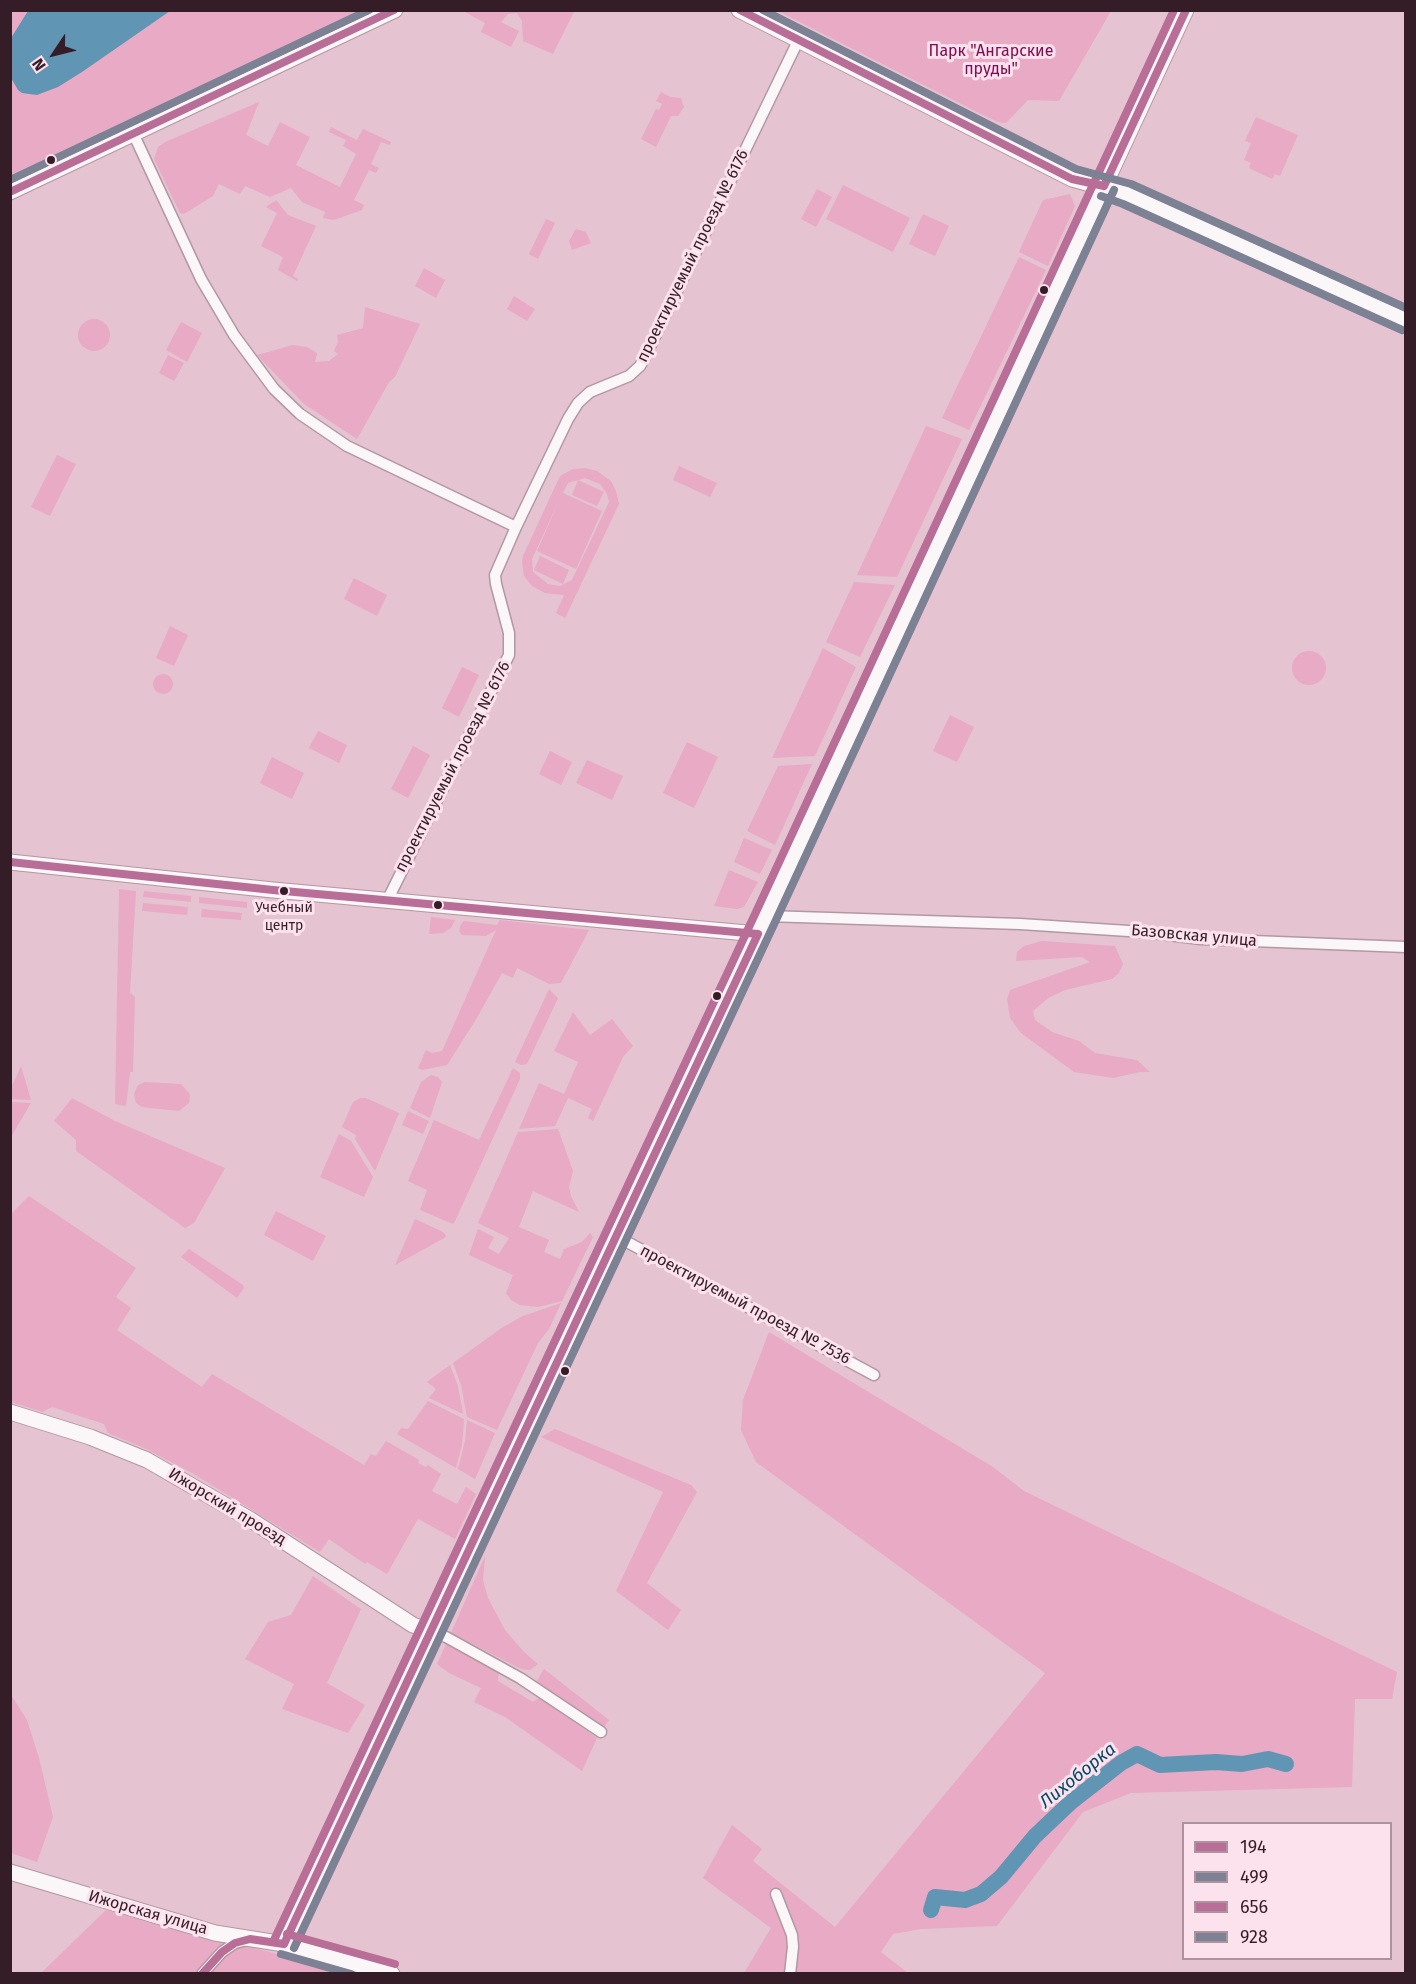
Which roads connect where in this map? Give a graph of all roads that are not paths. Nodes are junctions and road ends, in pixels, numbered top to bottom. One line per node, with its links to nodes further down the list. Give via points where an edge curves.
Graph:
1 (395, 10): 5 (street)
2 (739, 10): 4 (street)
3 (1186, 10): 6 (street)
4 (798, 41): 6 (street, via 1072,179); 9 (street, проектируемый проезд № 6176, via 640,366 629,376 584,396 568,419)
5 (133, 134): 7 (street); 9 (street, via 201,279 234,335 274,389 300,414 347,446)
6 (1104, 186): 8 (street); 12 (street)
7 (10, 192)
8 (1406, 320)
9 (516, 527): 11 (street, проектируемый проезд № 6176, via 495,575 509,633 509,656)
10 (10, 862): 11 (street)
11 (387, 901): 13 (street)
12 (766, 916): 13 (street); 14 (street, Базовская улица, via 1020,924 1201,939)
13 (758, 934): 15 (street)
14 (1406, 947)
15 (616, 1236): 16 (street, проектируемый проезд № 7536); 18 (street)
16 (874, 1375)
17 (10, 1412): 18 (street, Ижорский проезд, via 147,1460 251,1520 413,1625)
18 (430, 1631): 19 (street, via 520,1677); 23 (street)
19 (601, 1732)
20 (10, 1872): 22 (street, Ижорская улица)
21 (776, 1894): 26 (street, via 792,1935)
22 (250, 1940): 23 (street, Ижорская улица); 24 (street, via 235,1943 222,1952)
23 (284, 1944): 25 (street, Ижорская улица)
24 (202, 1974)
25 (392, 1974)
26 (789, 1974)

